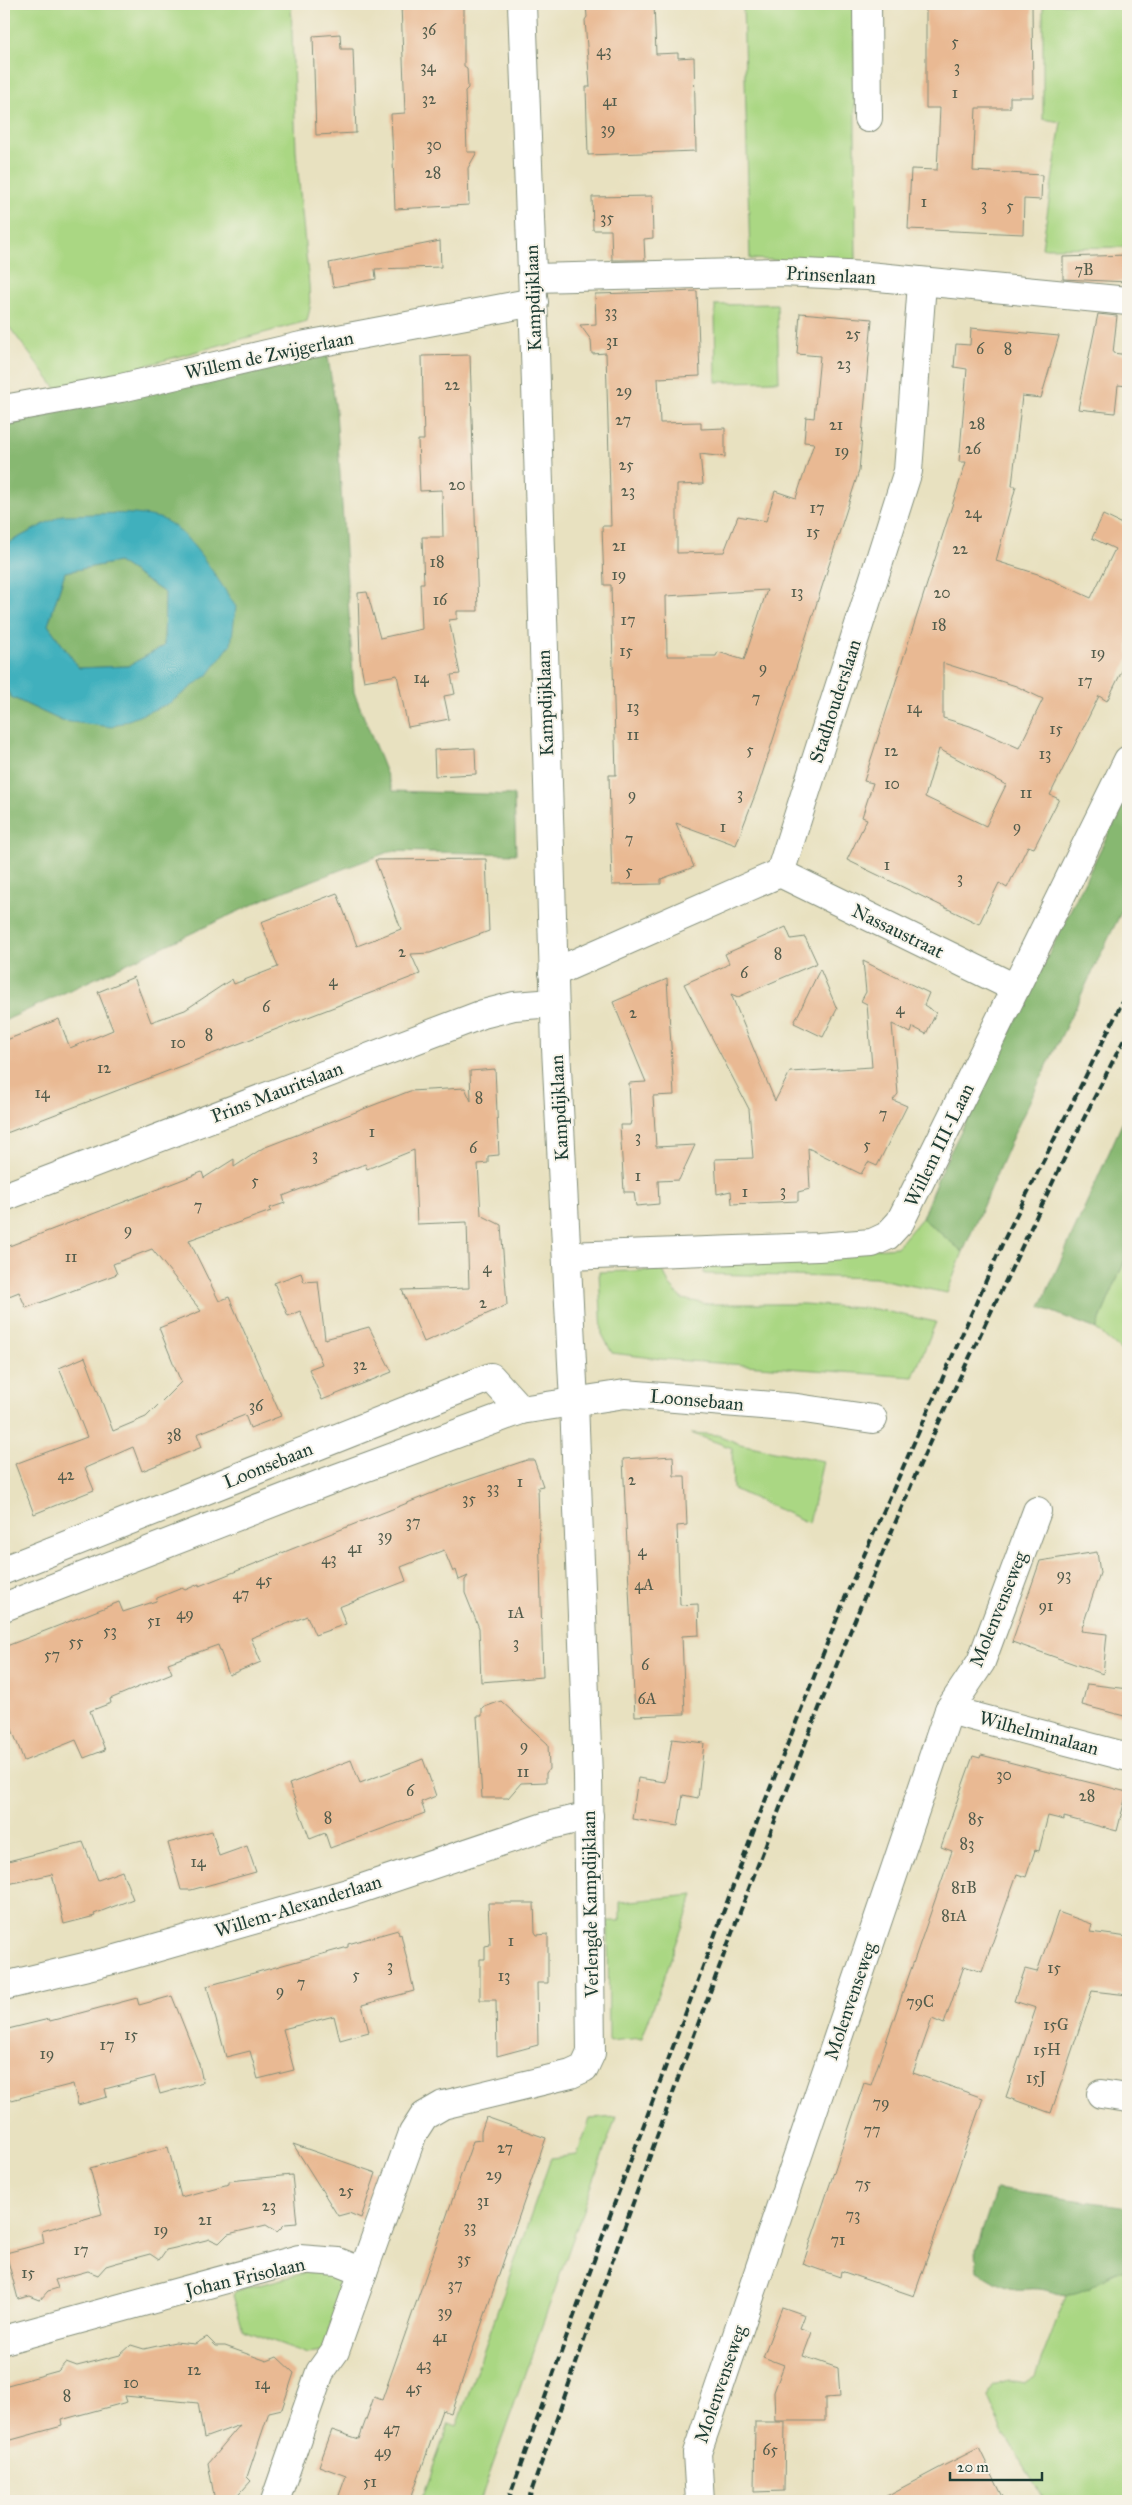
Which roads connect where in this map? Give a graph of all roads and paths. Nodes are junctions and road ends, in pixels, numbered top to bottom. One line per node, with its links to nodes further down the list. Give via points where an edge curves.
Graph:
1 (522, 4): 5 (street, Kampdijklaan)
2 (867, 4): 3 (street)
3 (868, 118)
4 (922, 283): 5 (street, Prinsenlaan, via 868,276 782,272); 6 (street, Prinsenlaan); 9 (street, Stadhouderslaan, via 908,471)
5 (533, 290): 7 (street, Willem de Zwijgerlaan, via 121,388); 10 (street, Kampdijklaan)
6 (1128, 301)
7 (4, 409)
8 (1128, 760): 11 (street, Willem III-Laan)
9 (780, 873): 10 (street); 11 (street, Nassaustraat)
10 (553, 973): 12 (street, Kampdijklaan)
11 (1016, 988): 14 (street, Willem III-Laan, via 900,1222 887,1236 872,1243 818,1247)
12 (554, 1003): 13 (street, Prins Mauritslaan, via 514,1006 483,1014); 14 (street, Kampdijklaan)
13 (4, 1197)
14 (566, 1256): 15 (street, Kampdijklaan)
15 (574, 1402): 16 (street, Loonsebaan); 17 (street, Loonsebaan, via 625,1394 797,1408); 23 (street, Verlengde Kampdijklaan)
16 (521, 1410): 19 (street, Loonsebaan, via 491,1377); 20 (street, Loonsebaan, via 323,1482)
17 (873, 1419)
18 (1037, 1511): 21 (street, Molenvenseweg, via 981,1662)
19 (4, 1570)
20 (4, 1607)
21 (949, 1710): 22 (street, Wilhelminalaan); 30 (street, Molenvenseweg, via 697,2453)
22 (1128, 1757)
23 (589, 1816): 24 (street, Willem-Alexanderlaan, via 547,1826 348,1893 113,1960); 27 (street, Verlengde Kampdijklaan, via 591,2053 584,2068 444,2105 424,2116 413,2133)
24 (4, 1986)
25 (1102, 2094): 26 (street)
26 (1128, 2098)
27 (363, 2272): 28 (street, Johan Frisolaan, via 338,2262 299,2259); 29 (street, via 335,2351 320,2372)
28 (4, 2340)
29 (275, 2501)
30 (700, 2501)

